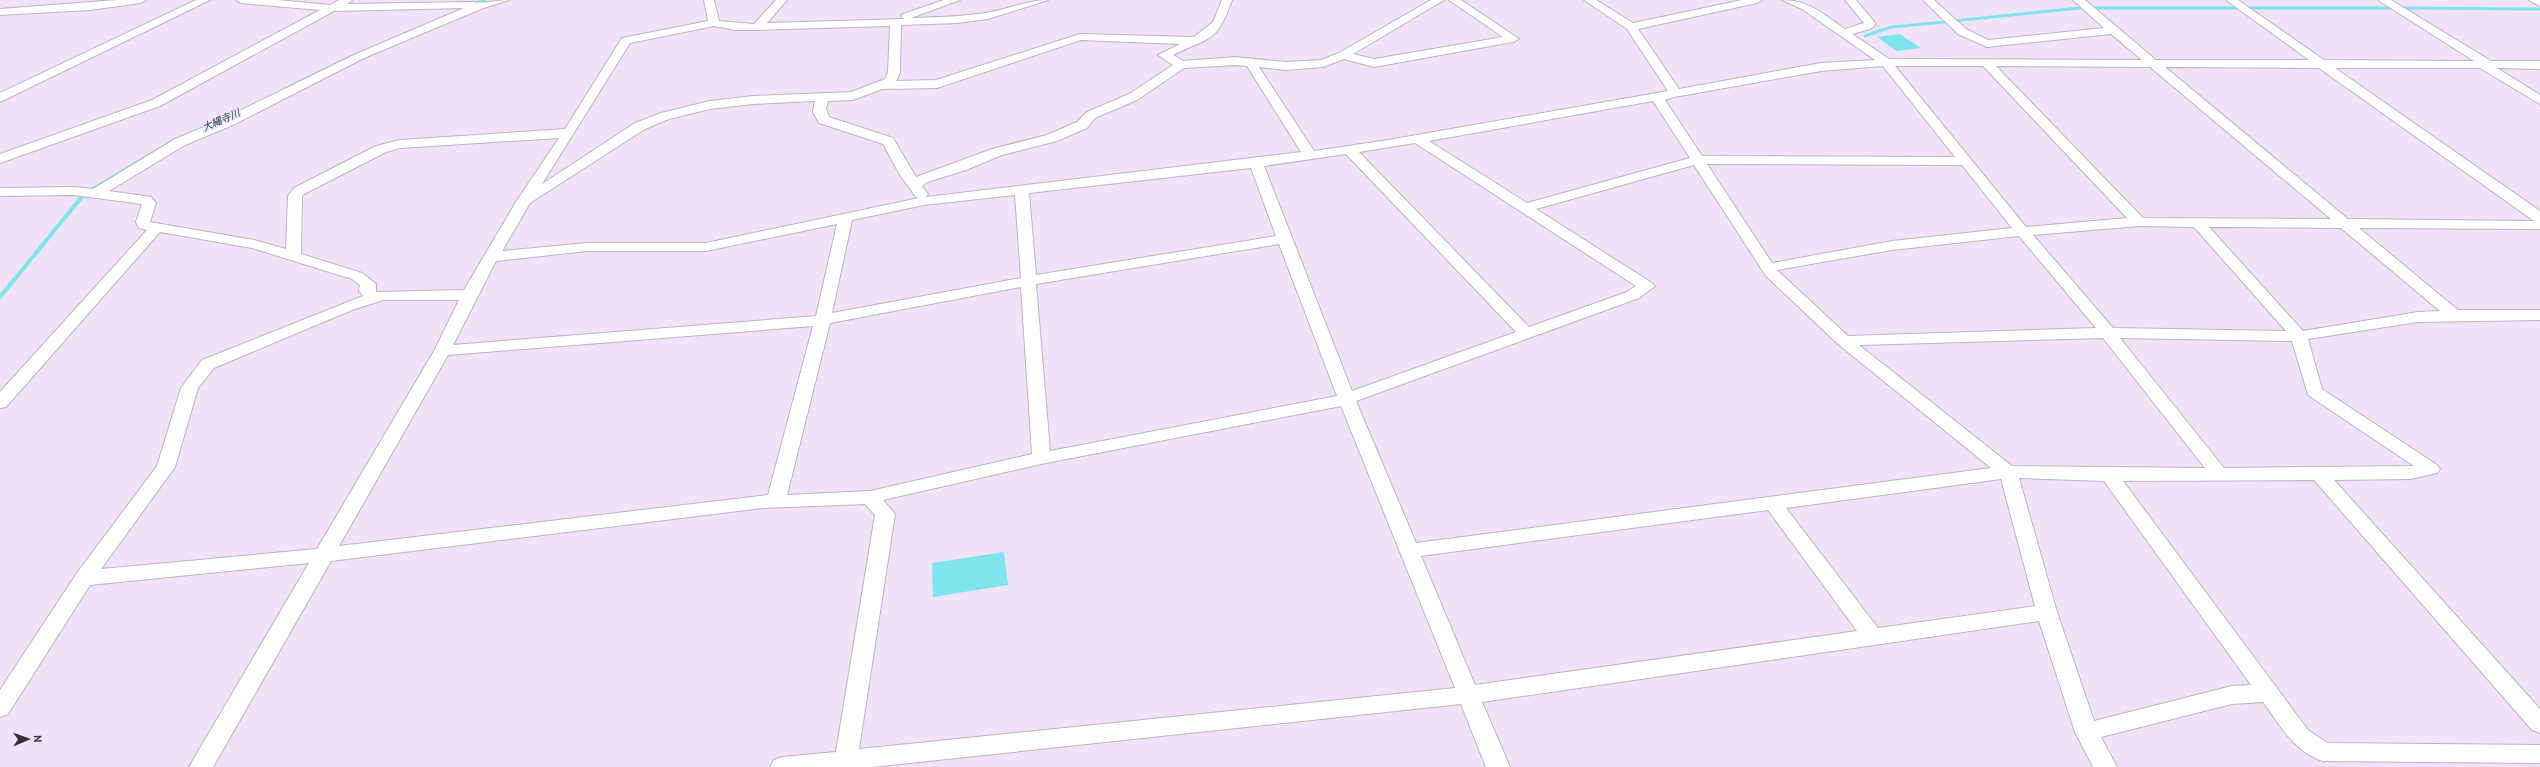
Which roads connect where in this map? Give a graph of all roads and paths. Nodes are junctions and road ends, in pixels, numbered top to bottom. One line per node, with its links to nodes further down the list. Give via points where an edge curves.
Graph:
1 (141, 0): 25 (street, via 90,7)
2 (205, 0): 46 (street)
3 (241, 0): 24 (street)
4 (348, 0): 24 (street)
5 (504, 0): 23 (street)
6 (709, 0): 28 (street)
7 (782, 0): 30 (street)
8 (955, 0): 27 (street)
9 (1043, 0): 27 (street, via 970,19)
10 (1227, 0): 34 (street, via 1218,23)
11 (1439, 0): 35 (street)
12 (1454, 0): 35 (street, via 1513,38 1374,63)
13 (1589, 0): 31 (street)
14 (1757, 0): 31 (street)
15 (1787, 0): 33 (street, via 1806,7)
16 (1850, 0): 33 (street, via 1870,24 1866,28)
17 (1928, 0): 32 (street, via 1947,19 1980,42 1987,44)
18 (2078, 0): 32 (street)
19 (2231, 0): 40 (street)
20 (2383, 0): 42 (street)
21 (2534, 0): 22 (street)
22 (2540, 3)
23 (481, 5): 24 (street); 62 (street, via 360,56 228,122 180,142)
24 (331, 8): 51 (street, via 156,103)
25 (28, 9): 26 (street); 29 (street)
26 (0, 12)
27 (896, 21): 30 (street, via 828,26); 44 (street, via 894,72 890,81)
28 (714, 23): 30 (street); 49 (street, via 626,40)
29 (0, 25)
30 (757, 27)
31 (1631, 27): 45 (street)
32 (2114, 30): 38 (street)
33 (1846, 32): 36 (street)
34 (1199, 41): 41 (street, via 1181,46 1164,55); 44 (street, via 1080,37 937,84)
35 (1343, 55): 39 (street, via 1306,66)
36 (1886, 62): 37 (street); 45 (street, via 1821,67); 57 (street)
37 (1986, 62): 38 (street); 68 (street)
38 (2154, 62): 40 (street); 70 (street)
39 (1251, 63): 41 (street, via 1235,61); 54 (street)
40 (2322, 64): 42 (street); 67 (street)
41 (1181, 65): 59 (street, via 1133,97 1091,115 1082,125 1052,138 997,152 922,179)
42 (2486, 65): 43 (street); 48 (street)
43 (2540, 65)
44 (882, 85): 47 (street, via 853,96)
45 (1675, 92): 50 (street); 56 (street, via 1658,99)
46 (0, 98)
47 (823, 98): 59 (street, via 819,108 820,117 888,141 906,175); 63 (street, via 735,102 683,110 665,116 640,126)
48 (2540, 100)
49 (569, 133): 63 (street); 75 (street, via 400,144 381,149 299,191 295,196)
50 (1418, 139): 53 (street); 65 (street)
51 (31, 148): 52 (street, via 24,146); 55 (street)
52 (0, 149)
53 (1349, 149): 54 (street); 85 (street)
54 (1309, 154): 58 (street)
55 (0, 159)
56 (1697, 160): 57 (street); 65 (street); 77 (street)
57 (1966, 161): 73 (street)
58 (1256, 163): 60 (street); 74 (street)
59 (915, 184): 64 (street)
60 (1022, 189): 64 (street); 78 (street)
61 (0, 192): 62 (street)
62 (89, 193): 72 (street, via 146,200 149,202 144,225)
63 (523, 202): 76 (street)
64 (924, 202): 66 (street)
65 (1527, 207): 85 (street, via 1647,286 1633,295)
66 (846, 217): 76 (street, via 706,247 587,247); 83 (street)
67 (2540, 218)
68 (2139, 222): 69 (street); 73 (street, via 2082,224)
69 (2198, 223): 70 (street); 86 (street)
70 (2344, 224): 71 (street); 81 (street)
71 (2540, 225)
72 (157, 227): 75 (street, via 254,244); 90 (street)
73 (2022, 231): 77 (street, via 1935,239); 84 (street)
74 (1284, 239): 78 (street); 89 (street)
75 (293, 257): 80 (street, via 357,276 368,284 367,291)
76 (492, 257): 79 (street)
77 (1768, 268): 87 (street)
78 (1027, 281): 83 (street); 91 (street)
79 (469, 294): 80 (street, via 382,295); 88 (street)
80 (372, 298): 101 (street, via 208,364 190,388 166,467)
81 (2454, 314): 82 (street); 86 (street, via 2391,320)
82 (2540, 315)
83 (823, 319): 88 (street, via 801,323); 97 (street)
84 (2108, 333): 86 (street); 87 (street); 94 (street)
85 (1526, 334): 89 (street)
86 (2299, 336): 93 (street, via 2314,391 2431,469 2411,473)
87 (1844, 341): 92 (street)
88 (442, 351): 100 (street)
89 (1347, 399): 91 (street); 99 (street)
90 (0, 403)
91 (1041, 458): 96 (street)
92 (2008, 472): 95 (street); 98 (street); 102 (street)
93 (2318, 473): 94 (street); 108 (street)
94 (2219, 474): 95 (street)
95 (2108, 475): 105 (street)
96 (870, 497): 97 (street); 112 (street, via 885,514)
97 (776, 502): 100 (street)
98 (1773, 504): 99 (street); 103 (street)
99 (1410, 550): 106 (street)
100 (322, 555): 101 (street); 113 (street)
101 (84, 578): 104 (street)
102 (2047, 612): 103 (street); 109 (street)
103 (1872, 637): 106 (street)
104 (9, 679): 107 (street)
105 (2268, 693): 109 (street, via 2232,695); 111 (street, via 2300,736 2323,752)
106 (1469, 695): 112 (street); 115 (street)
107 (0, 708)
108 (2540, 724)
109 (2086, 732): 116 (street)
110 (2540, 754): 111 (street)
111 (2485, 760)
112 (845, 763): 114 (street)
113 (201, 767)
114 (782, 767)
115 (1498, 767)
116 (2105, 767)

